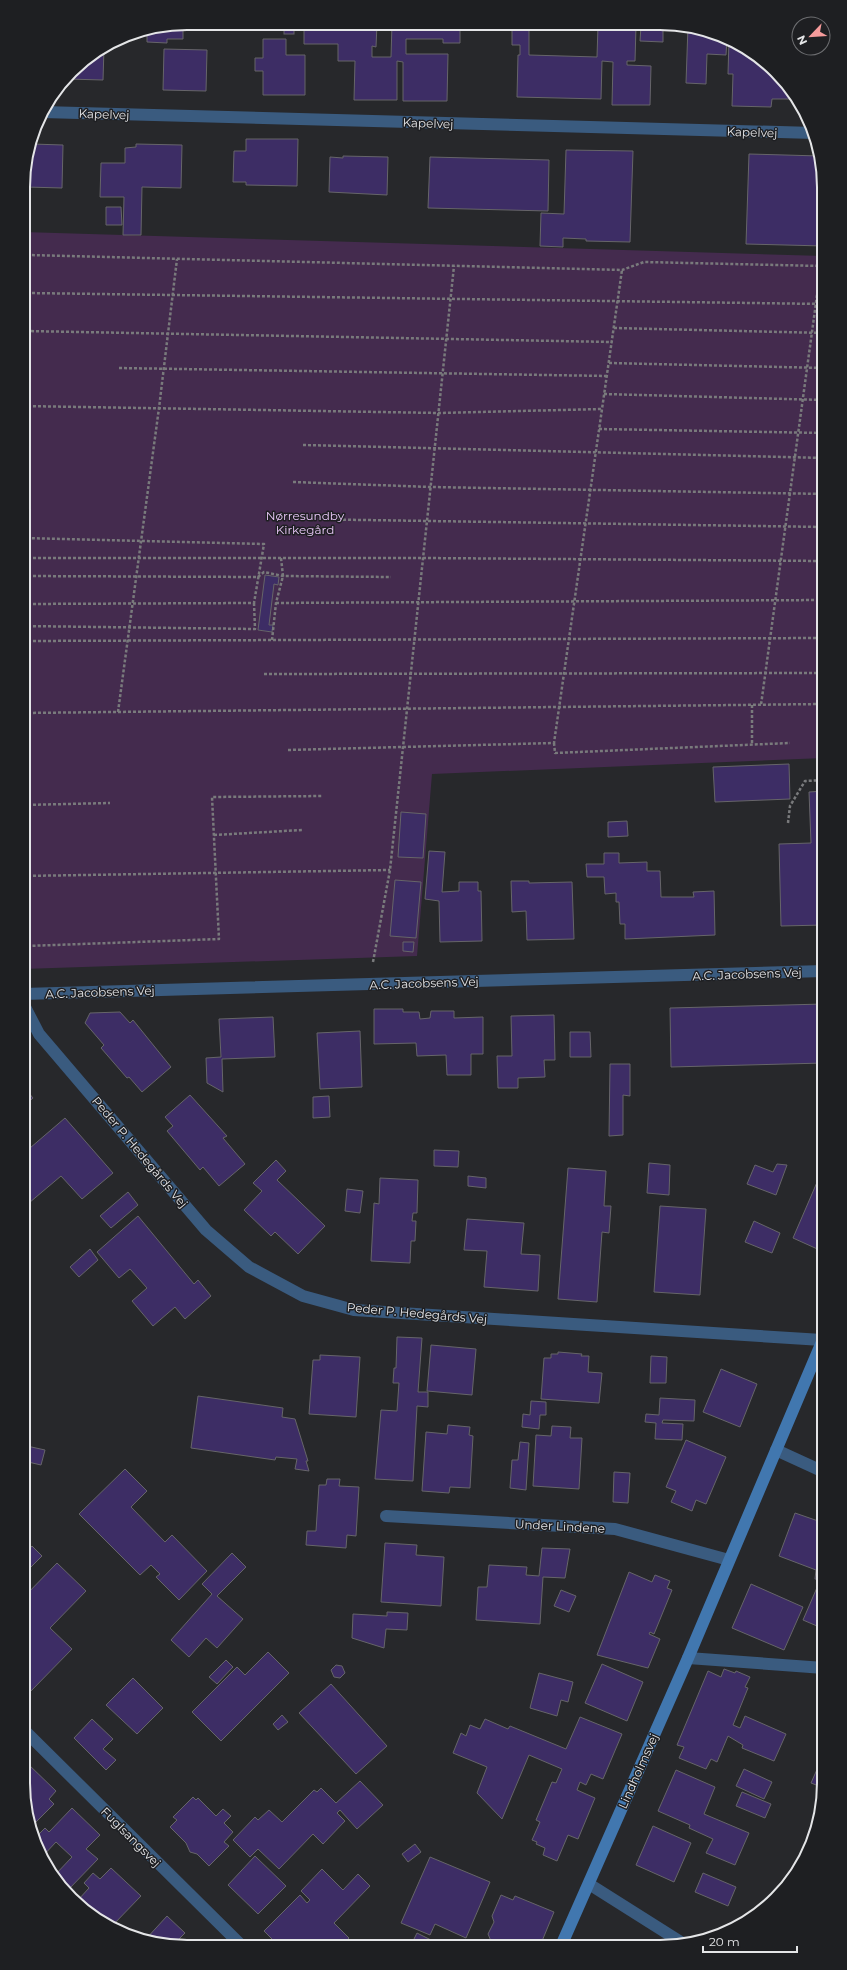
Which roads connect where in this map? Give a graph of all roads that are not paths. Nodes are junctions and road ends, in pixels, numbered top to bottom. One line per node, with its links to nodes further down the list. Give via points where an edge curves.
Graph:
1 (49, 112): 2 (street, Kapelvej)
2 (807, 133)
3 (817, 971): 4 (street, A.C. Jacobsens Vej)
4 (30, 994)
5 (30, 1017): 6 (street, Peder P. Hedegårds Vej, via 39,1034 206,1230 249,1267 304,1296 354,1310)
6 (817, 1339)
7 (817, 1353): 8 (street, Lindholmsvej)
8 (776, 1450): 9 (street); 11 (street, Lindholmsvej)
9 (817, 1469)
10 (386, 1516): 11 (street, Under Lindene, via 615,1529)
11 (729, 1560): 12 (street, Lindholmsvej)
12 (688, 1658): 13 (street); 15 (street, Lindholmsvej)
13 (817, 1667)
14 (30, 1736): 17 (street, Fuglsangsvej)
15 (588, 1884): 16 (street); 18 (street, Lindholmsvej)
16 (677, 1939)
17 (236, 1940)
18 (564, 1940)

